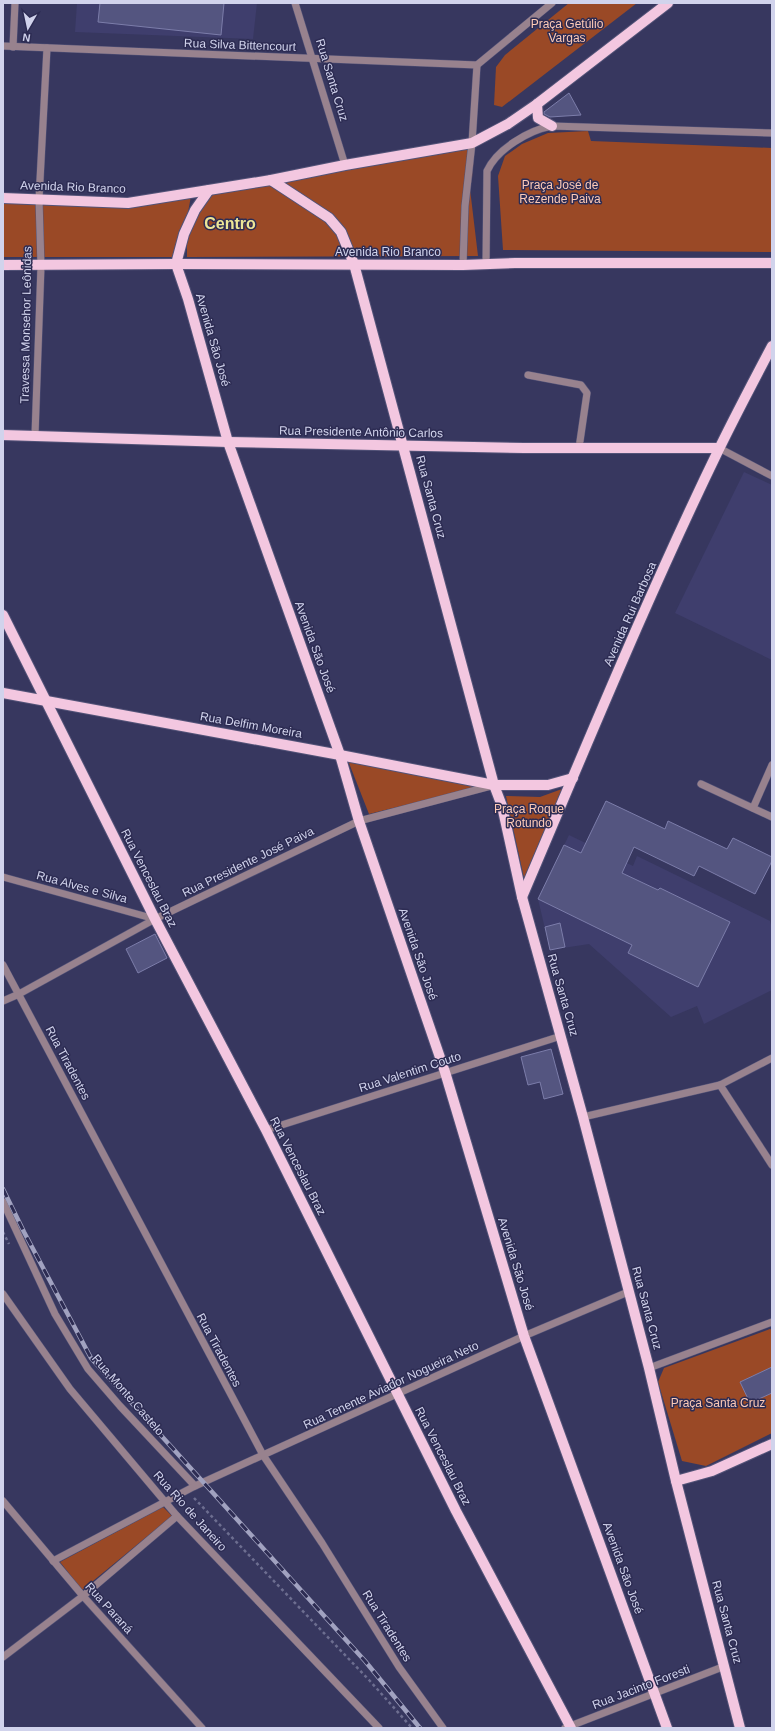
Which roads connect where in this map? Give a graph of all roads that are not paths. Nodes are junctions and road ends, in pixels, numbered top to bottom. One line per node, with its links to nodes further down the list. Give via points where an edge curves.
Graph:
1 (15, 3): 6 (street)
2 (295, 3): 8 (street, Rua Santa Cruz)
3 (552, 3): 9 (street)
4 (668, 3): 10 (main road)
5 (3, 46): 6 (street, Rua Silva Bittencourt)
6 (13, 47): 7 (street, Rua Silva Bittencourt)
7 (47, 48): 8 (street, Rua Silva Bittencourt); 18 (street, Travessa Monsehor Leônidas)
8 (311, 59): 9 (street, Rua Silva Bittencourt); 14 (street, Rua Santa Cruz)
9 (477, 65): 13 (street)
10 (537, 104): 11 (main road, via 538,118); 13 (main road, via 508,124)
11 (552, 126): 12 (street); 24 (street, via 540,128 511,144 490,163 486,179)
12 (772, 133)
13 (472, 143): 14 (main road, Avenida Rio Branco); 23 (street, via 465,206)
14 (345, 165): 15 (main road, Avenida Rio Branco)
15 (271, 180): 16 (main road, Avenida Rio Branco); 21 (main road, Rua Santa Cruz, via 329,218 341,232)
16 (209, 190): 18 (main road, Avenida Rio Branco, via 128,203); 20 (main road, via 195,210 184,234)
17 (3, 198): 18 (main road, Avenida Rio Branco)
18 (39, 199): 25 (street, Travessa Monsehor Leônidas)
19 (772, 262): 24 (main road, Avenida Rio Branco)
20 (176, 264): 21 (main road, Avenida Rio Branco); 25 (main road, Avenida Rio Branco); 30 (main road, Avenida São José)
21 (354, 264): 23 (main road, Avenida Rio Branco); 31 (main road, Rua Santa Cruz)
22 (3, 265): 25 (main road, Avenida Rio Branco)
23 (463, 265): 24 (main road, Avenida Rio Branco)
24 (486, 265)
25 (41, 266): 29 (street, Travessa Monsehor Leônidas)
26 (772, 346): 33 (main road, Avenida Rui Barbosa)
27 (528, 375): 32 (street, via 581,385 586,393)
28 (3, 435): 29 (main road, Rua Presidente Antônio Carlos)
29 (35, 435): 30 (main road, Rua Presidente Antônio Carlos)
30 (228, 442): 31 (main road, Rua Presidente Antônio Carlos); 38 (main road, Avenida São José)
31 (404, 445): 32 (main road, Rua Presidente Antônio Carlos); 42 (main road, Rua Santa Cruz)
32 (579, 448): 33 (main road, Rua Presidente Antônio Carlos)
33 (719, 448): 34 (street); 40 (main road, Avenida Rui Barbosa, via 666,562)
34 (772, 476)
35 (3, 615): 37 (main road, Rua Venceslau Braz)
36 (3, 693): 37 (main road, Rua Delfim Moreira)
37 (46, 701): 38 (main road, Rua Delfim Moreira); 48 (main road, Rua Venceslau Braz)
38 (340, 755): 42 (main road, Rua Delfim Moreira); 45 (main road, Avenida São José)
39 (772, 765): 43 (street)
40 (573, 778): 42 (main road, via 548,785); 47 (main road, Avenida Rui Barbosa)
41 (701, 784): 43 (street)
42 (494, 785): 45 (street, Rua Presidente José Paiva); 47 (main road, via 503,810)
43 (753, 808): 44 (street)
44 (772, 817)
45 (359, 820): 48 (street, Rua Presidente José Paiva); 54 (main road, Avenida São José)
46 (3, 877): 48 (street, Rua Alves e Silva)
47 (522, 897): 52 (main road, Rua Santa Cruz)
48 (155, 919): 50 (street, Rua Presidente José Paiva); 57 (main road, Rua Venceslau Braz)
49 (3, 965): 50 (street, Rua Tiradentes)
50 (19, 994): 51 (street, Rua Presidente José Paiva); 67 (street, Rua Tiradentes)
51 (3, 1001)
52 (560, 1036): 54 (street, Rua Valentim Couto); 56 (main road, Rua Santa Cruz)
53 (772, 1058): 55 (street)
54 (445, 1072): 57 (street, Rua Valentim Couto); 63 (main road, Avenida São José)
55 (720, 1085): 56 (street); 58 (street)
56 (584, 1117): 60 (main road, Rua Santa Cruz)
57 (266, 1130): 65 (main road, Rua Venceslau Braz)
58 (772, 1165)
59 (3, 1202): 69 (street, Rua Monte Castelo, via 55,1314 88,1369)
60 (628, 1292): 63 (street, Rua Tenente Aviador Nogueira Neto); 64 (main road, Rua Santa Cruz)
61 (3, 1294): 71 (street, Rua Rio de Janeiro, via 70,1389)
62 (772, 1322): 64 (street)
63 (524, 1336): 65 (street, Rua Tenente Aviador Nogueira Neto); 77 (main road, Avenida São José)
64 (649, 1368): 68 (main road, Rua Santa Cruz)
65 (398, 1395): 67 (street, Rua Tenente Aviador Nogueira Neto); 78 (main road, Rua Venceslau Braz)
66 (772, 1444): 68 (main road, via 712,1471)
67 (263, 1456): 69 (street, Rua Tenente Aviador Nogueira Neto); 81 (street, Rua Tiradentes, via 322,1543 399,1667)
68 (676, 1481): 76 (main road, Rua Santa Cruz)
69 (194, 1486): 71 (street, Rua Tenente Aviador Nogueira Neto)
70 (3, 1501): 73 (street, Rua Paraná)
71 (165, 1501): 72 (street, Rua Rio de Janeiro); 73 (street, Rua Tenente Aviador Nogueira Neto)
72 (177, 1516): 74 (street); 80 (street, Rua Rio de Janeiro)
73 (53, 1561): 74 (street, Rua Paraná)
74 (83, 1596): 75 (street); 79 (street, Rua Paraná)
75 (4, 1653)
76 (725, 1666): 77 (street, Rua Jacinto Foresti); 83 (main road, Rua Santa Cruz)
77 (654, 1693): 78 (street, Rua Jacinto Foresti); 82 (main road, Avenida São José)
78 (569, 1727)
79 (202, 1728)
80 (379, 1728)
81 (444, 1728)
82 (667, 1728)
83 (740, 1728)

